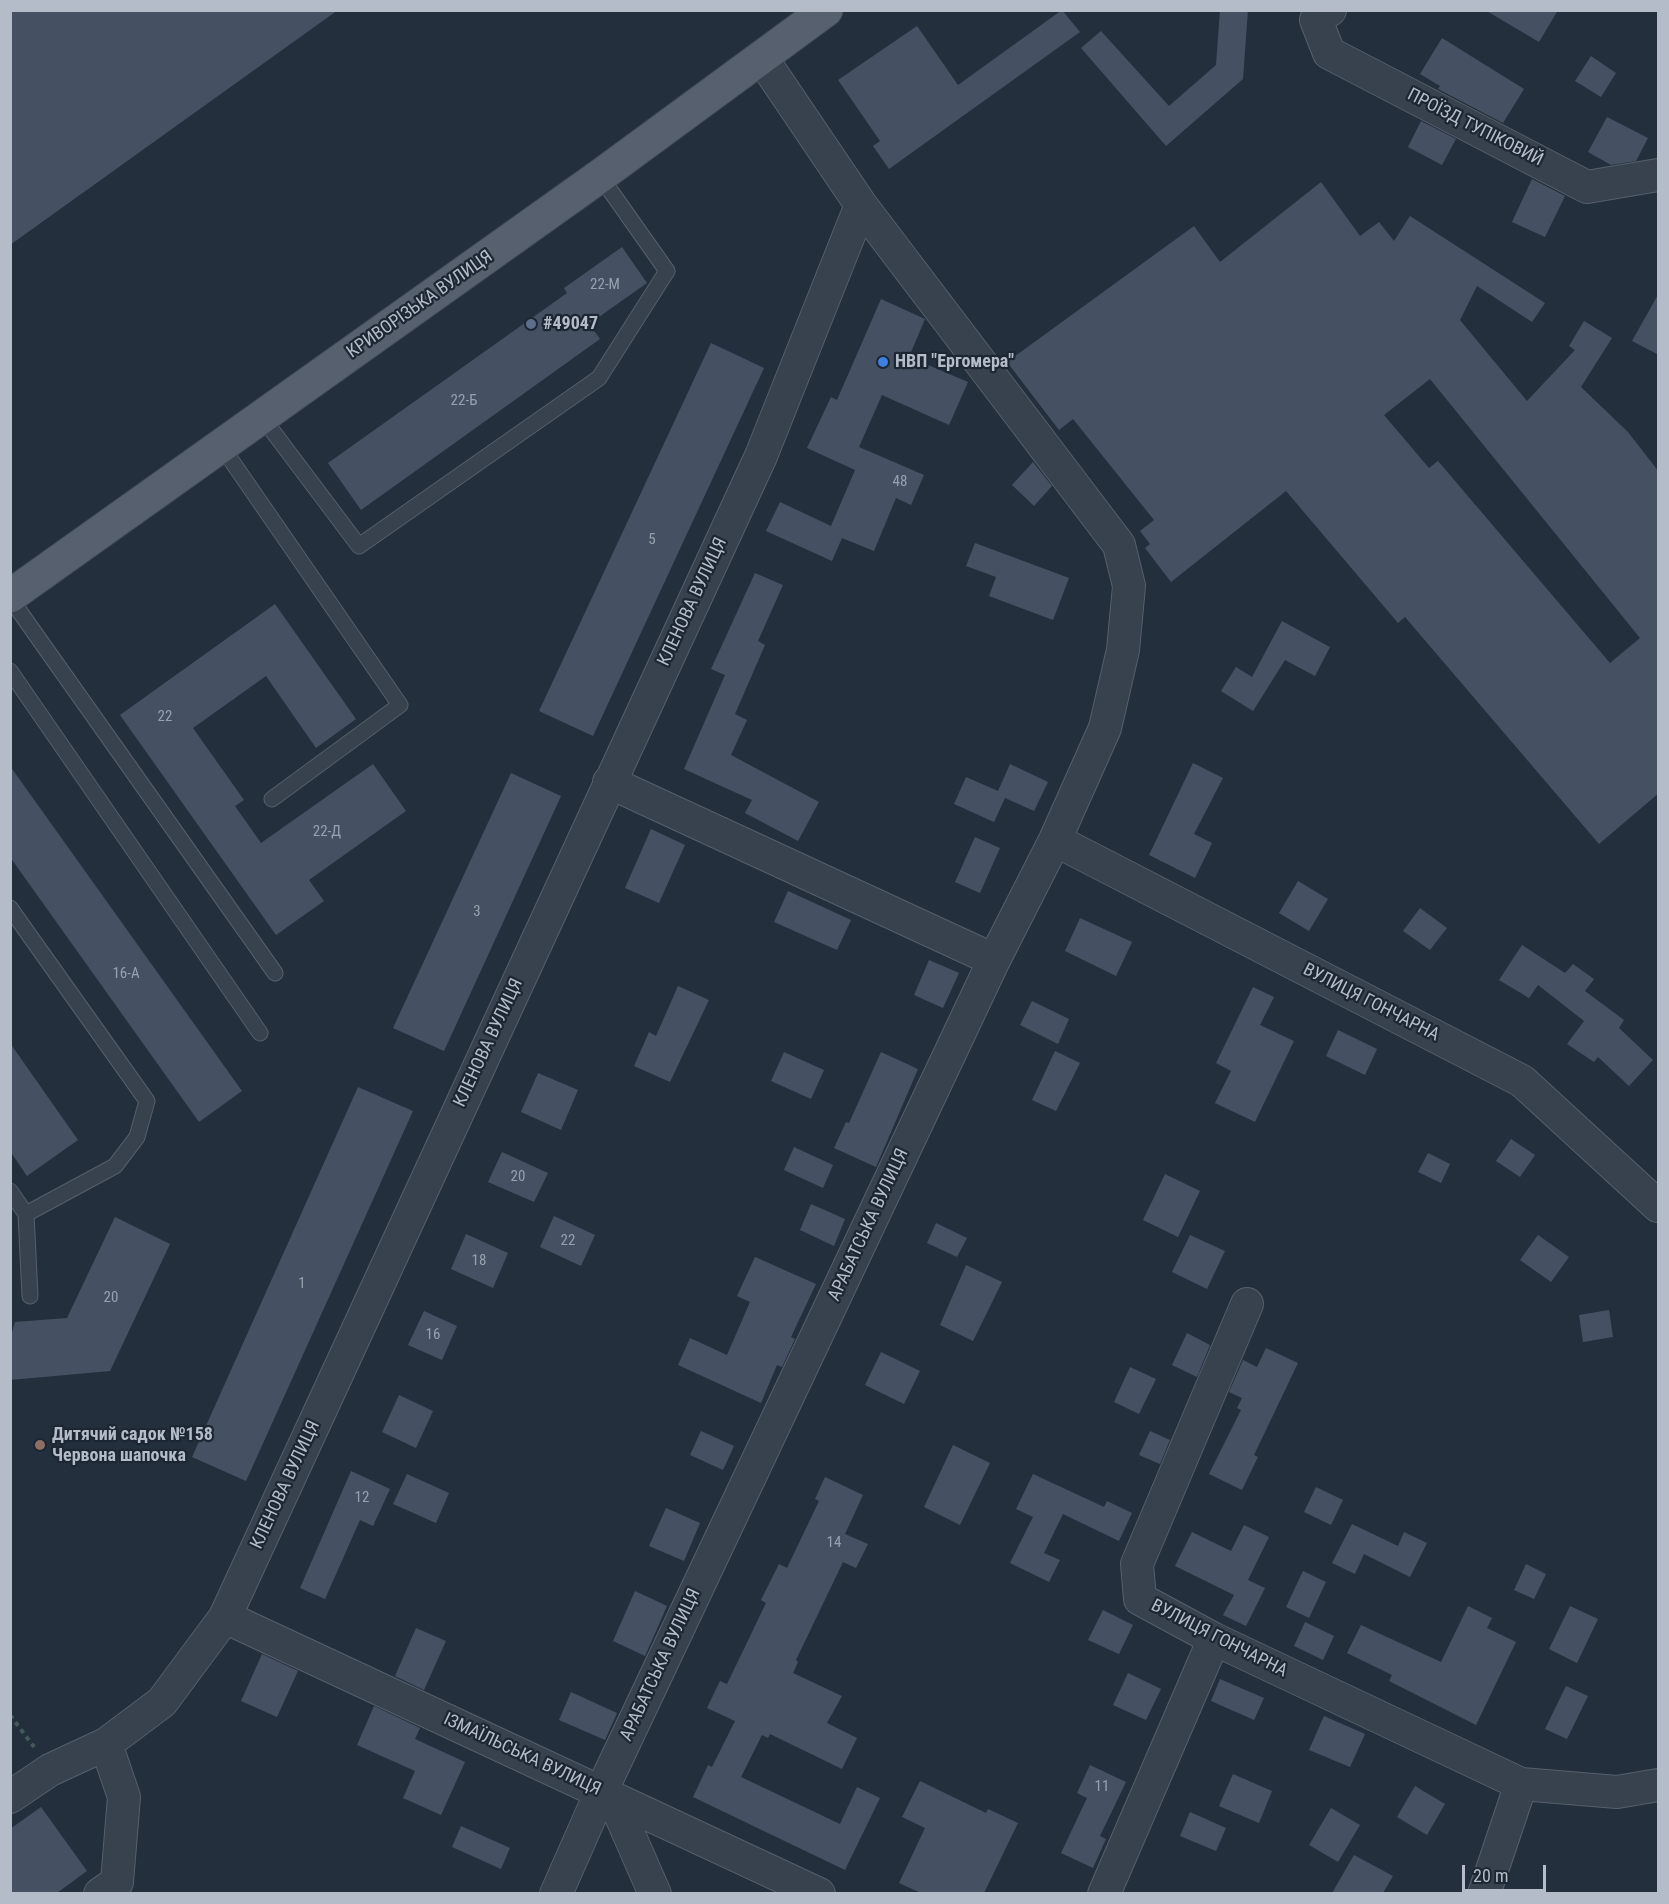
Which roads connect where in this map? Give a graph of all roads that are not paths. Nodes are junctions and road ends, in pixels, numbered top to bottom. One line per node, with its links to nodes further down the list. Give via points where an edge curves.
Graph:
1 (826, 10): 3 (main road, КРИВОРІЗЬКА ВУЛИЦЯ)
2 (1323, 15): 4 (street, ПРОЇЗД ТУПІКОВИЙ, via 1329,52 1587,187)
3 (761, 57): 5 (main road, КРИВОРІЗЬКА ВУЛИЦЯ); 6 (street)
4 (1659, 175)
5 (600, 176): 7 (main road, КРИВОРІЗЬКА ВУЛИЦЯ); 7 (lane, via 667,271 599,378 359,546)
6 (861, 205): 11 (street, КЛЕНОВА ВУЛИЦЯ, via 761,456); 13 (street, АРАБАТСЬКА ВУЛИЦЯ, via 1119,544 1129,586 1123,650 1105,728)
7 (262, 417): 8 (main road, КРИВОРІЗЬКА ВУЛИЦЯ)
8 (222, 447): 9 (main road, КРИВОРІЗЬКА ВУЛИЦЯ); 12 (lane, via 400,705)
9 (10, 597): 16 (lane)
10 (10, 670): 17 (lane)
11 (609, 782): 15 (street); 23 (street, КЛЕНОВА ВУЛИЦЯ)
12 (272, 799)
13 (1055, 840): 15 (street, АРАБАТСЬКА ВУЛИЦЯ); 19 (street, ВУЛИЦЯ ГОНЧАРНА, via 1522,1081)
14 (10, 908): 20 (lane, via 147,1101 137,1137 115,1166)
15 (994, 960): 28 (street, АРАБАТСЬКА ВУЛИЦЯ)
16 (275, 973)
17 (260, 1033)
18 (10, 1191): 20 (lane)
19 (1659, 1206)
20 (26, 1214): 21 (lane)
21 (30, 1296)
22 (1247, 1304): 24 (street, ВУЛИЦЯ ГОНЧАРНА, via 1137,1564 1140,1599)
23 (225, 1617): 25 (street, КЛЕНОВА ВУЛИЦЯ, via 162,1702); 28 (street, ІЗМАЇЛЬСЬКА ВУЛИЦЯ)
24 (1214, 1639): 26 (street, ВУЛИЦЯ ГОНЧАРНА); 34 (street)
25 (106, 1744): 29 (street, КЛЕНОВА ВУЛИЦЯ, via 50,1770); 30 (street, via 124,1797)
26 (1521, 1784): 27 (street, ВУЛИЦЯ ГОНЧАРНА, via 1617,1792); 35 (street)
27 (1659, 1785)
28 (607, 1795): 31 (street, АРАБАТСЬКА ВУЛИЦЯ); 32 (street); 33 (street, ІЗМАЇЛЬСЬКА ВУЛИЦЯ)
29 (10, 1797)
30 (114, 1890)
31 (555, 1893)
32 (655, 1893)
33 (819, 1893)
34 (1104, 1893)
35 (1484, 1893)

